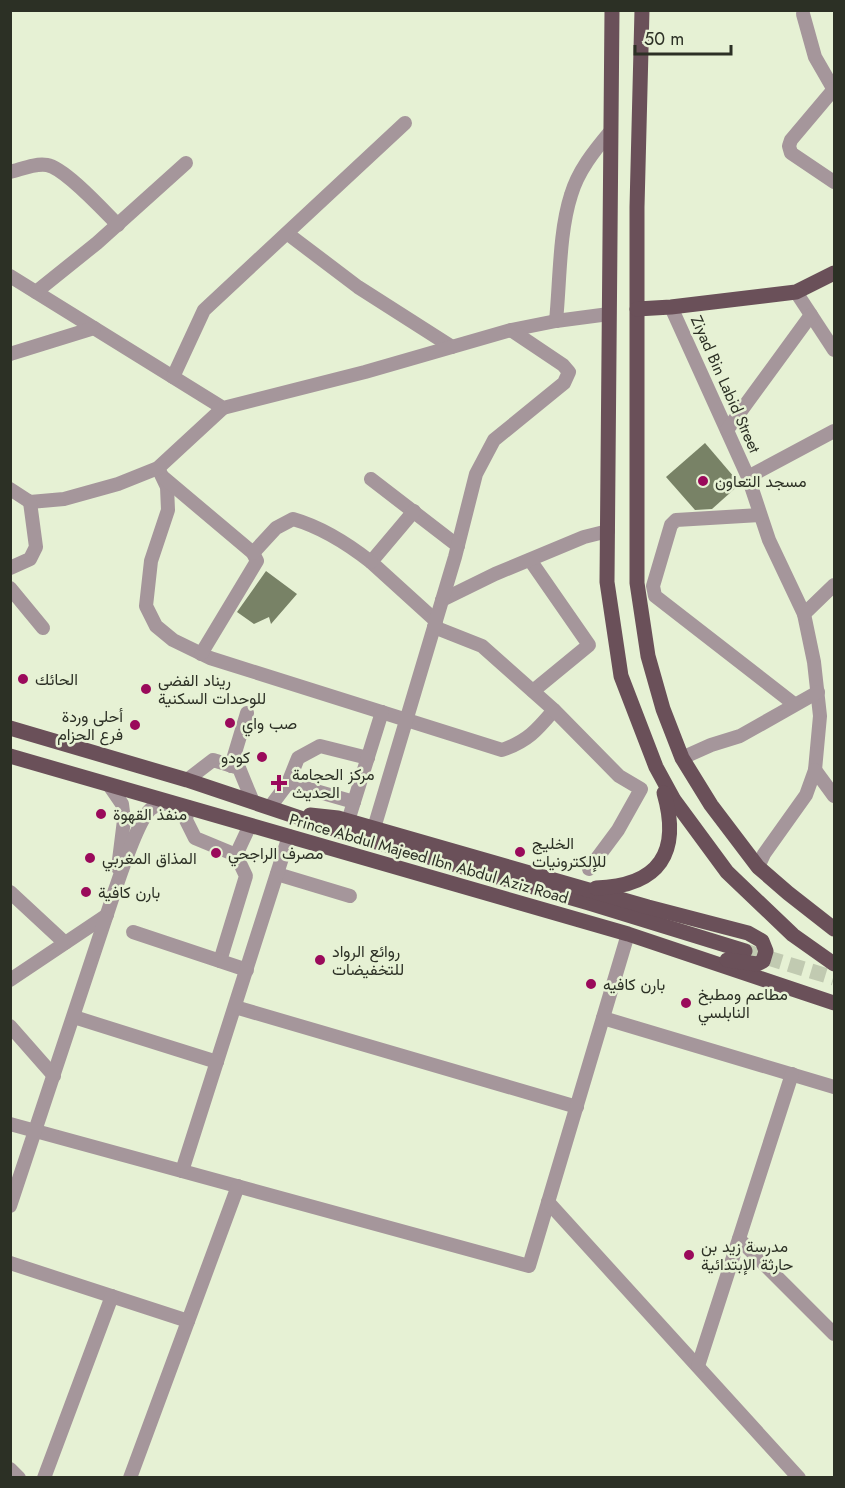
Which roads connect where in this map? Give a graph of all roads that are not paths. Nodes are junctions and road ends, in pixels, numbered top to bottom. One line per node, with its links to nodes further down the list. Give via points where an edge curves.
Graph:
1 (612, 10): 6 (main road)
2 (642, 10): 17 (main road)
3 (802, 14): 4 (street, via 815,57)
4 (834, 90): 9 (street, via 791,140 789,149)
5 (405, 123): 11 (street)
6 (610, 132): 18 (main road); 20 (street, via 588,160 571,195)
7 (186, 163): 10 (street)
8 (10, 172): 10 (street, via 34,165 62,171)
9 (834, 182)
10 (118, 225): 14 (street)
11 (288, 234): 23 (street, via 358,287); 26 (street, via 204,310)
12 (834, 273): 15 (main road, Ziyad Bin Labid Street)
13 (10, 276): 14 (street)
14 (36, 292): 21 (street)
15 (796, 292): 16 (main road, Ziyad Bin Labid Street); 19 (street)
16 (671, 307): 17 (main road); 28 (street, Ziyad Bin Labid Street)
17 (637, 309): 62 (main road, via 637,583 648,656)
18 (609, 314): 20 (street); 37 (main road)
19 (811, 315): 24 (street); 28 (street)
20 (556, 321): 22 (street)
21 (94, 328): 25 (street); 26 (street)
22 (511, 330): 23 (street); 38 (street, via 568,372 564,383 494,440 476,474)
23 (452, 347): 27 (street)
24 (834, 350)
25 (10, 354)
26 (173, 377): 27 (street)
27 (223, 408): 30 (street)
28 (727, 430): 31 (street, Ziyad Bin Labid Street)
29 (834, 431): 31 (street)
30 (160, 471): 34 (street, via 64,499); 39 (street); 49 (street, via 167,487 168,510 152,561 146,606 156,626)
31 (748, 477): 36 (street, Ziyad Bin Labid Street)
32 (371, 479): 35 (street)
33 (10, 489): 34 (street)
34 (30, 502): 42 (street, via 36,547 30,559)
35 (414, 511): 38 (street); 41 (street)
36 (760, 515): 46 (street, Ziyad Bin Labid Street); 52 (street, via 676,520 670,525 654,586 655,596)
37 (608, 531): 40 (street); 64 (main road, via 608,582 621,676)
38 (458, 546): 45 (street)
39 (253, 552): 41 (street, via 276,528 293,519 341,541); 49 (street, via 257,561 253,570)
40 (530, 560): 45 (street); 50 (street, via 589,645)
41 (371, 561): 47 (street)
42 (10, 568)
43 (834, 585): 46 (street)
44 (10, 588): 48 (street)
45 (442, 600): 47 (street)
46 (804, 614): 51 (street, Ziyad Bin Labid Street)
47 (435, 624): 50 (street, via 482,646); 58 (street)
48 (44, 628)
49 (201, 654): 55 (street)
50 (533, 691): 53 (street)
51 (818, 692): 52 (street); 57 (street, Ziyad Bin Labid Street)
52 (794, 704): 62 (street, via 740,736)
53 (554, 710): 58 (street, via 520,744 502,750); 82 (street, via 619,776 641,789)
54 (834, 711): 57 (street)
55 (382, 712): 58 (street); 61 (street)
56 (247, 713): 63 (street)
57 (820, 716): 65 (street, Ziyad Bin Labid Street)
58 (406, 720): 78 (street)
59 (10, 728): 66 (main road, Prince Abdul Majeed Ibn Abdul Aziz Road)
60 (10, 756): 68 (main road, Prince Abdul Majeed Ibn Abdul Aziz Road)
61 (368, 758): 67 (street, via 320,746 298,758); 72 (street)
62 (682, 758): 81 (main road, via 711,805)
63 (231, 765): 66 (street, via 211,761); 71 (street, via 241,770)
64 (656, 767): 84 (main road, via 669,811 670,843 662,859 648,875 631,883); 96 (main road, via 674,800 727,872 793,935)
65 (814, 770): 69 (street); 81 (street, Ziyad Bin Labid Street, via 806,795)
66 (187, 780): 71 (main road, Prince Abdul Majeed Ibn Abdul Aziz Road)
67 (288, 783): 72 (street); 74 (street)
68 (109, 785): 70 (main road, Prince Abdul Majeed Ibn Abdul Aziz Road); 85 (street, via 122,804 124,820)
69 (832, 789)
70 (170, 802): 73 (main road, Prince Abdul Majeed Ibn Abdul Aziz Road); 85 (street, via 153,807 146,814)
71 (253, 802): 74 (main road, Prince Abdul Majeed Ibn Abdul Aziz Road)
72 (354, 802): 76 (street)
73 (188, 807): 77 (main road, Prince Abdul Majeed Ibn Abdul Aziz Road); 80 (street, via 186,819 195,838)
74 (270, 807): 75 (main road, Prince Abdul Majeed Ibn Abdul Aziz Road)
75 (288, 813): 76 (main road); 93 (main road, Prince Abdul Majeed Ibn Abdul Aziz Road)
76 (348, 821): 78 (main road)
77 (250, 825): 79 (main road, Prince Abdul Majeed Ibn Abdul Aziz Road); 80 (street)
78 (374, 828): 84 (main road)
79 (289, 836): 83 (street); 91 (main road, Prince Abdul Majeed Ibn Abdul Aziz Road)
80 (236, 855): 95 (street, via 246,879)
81 (758, 867): 89 (main road)
82 (590, 869)
83 (277, 874): 87 (street); 97 (street)
84 (583, 888): 94 (main road, via 748,933 762,941 766,951 763,961 757,964)
85 (115, 890): 88 (street)
86 (10, 892): 92 (street)
87 (350, 896)
88 (107, 915): 92 (street); 101 (street)
89 (834, 928)
90 (133, 932): 95 (street)
91 (628, 934): 94 (main road, Prince Abdul Majeed Ibn Abdul Aziz Road); 102 (street)
92 (65, 944): 98 (street)
93 (745, 951)
94 (694, 956): 99 (main road, Prince Abdul Majeed Ibn Abdul Aziz Road)
95 (220, 960): 97 (street)
96 (834, 964)
97 (247, 970): 100 (street)
98 (10, 980)
99 (834, 1003)
100 (235, 1007): 104 (street); 108 (street)
101 (74, 1017): 104 (street); 106 (street)
102 (603, 1018): 105 (street); 108 (street)
103 (10, 1026): 106 (street)
104 (218, 1062): 111 (street)
105 (792, 1074): 107 (street); 115 (street)
106 (54, 1076): 110 (street)
107 (834, 1087)
108 (577, 1107): 113 (street)
109 (10, 1124): 110 (street)
110 (37, 1132): 111 (street); 114 (street)
111 (182, 1171): 112 (street)
112 (238, 1186): 113 (street, via 529,1266); 118 (street)
113 (548, 1202): 120 (street)
114 (11, 1203)
115 (739, 1239): 119 (street); 120 (street)
116 (10, 1263): 117 (street)
117 (112, 1296): 118 (street); 123 (street)
118 (188, 1321): 124 (street)
119 (834, 1334)
120 (698, 1366): 125 (street)
121 (10, 1469): 122 (street)
122 (19, 1478)
123 (44, 1478)
124 (130, 1478)
125 (799, 1478)

